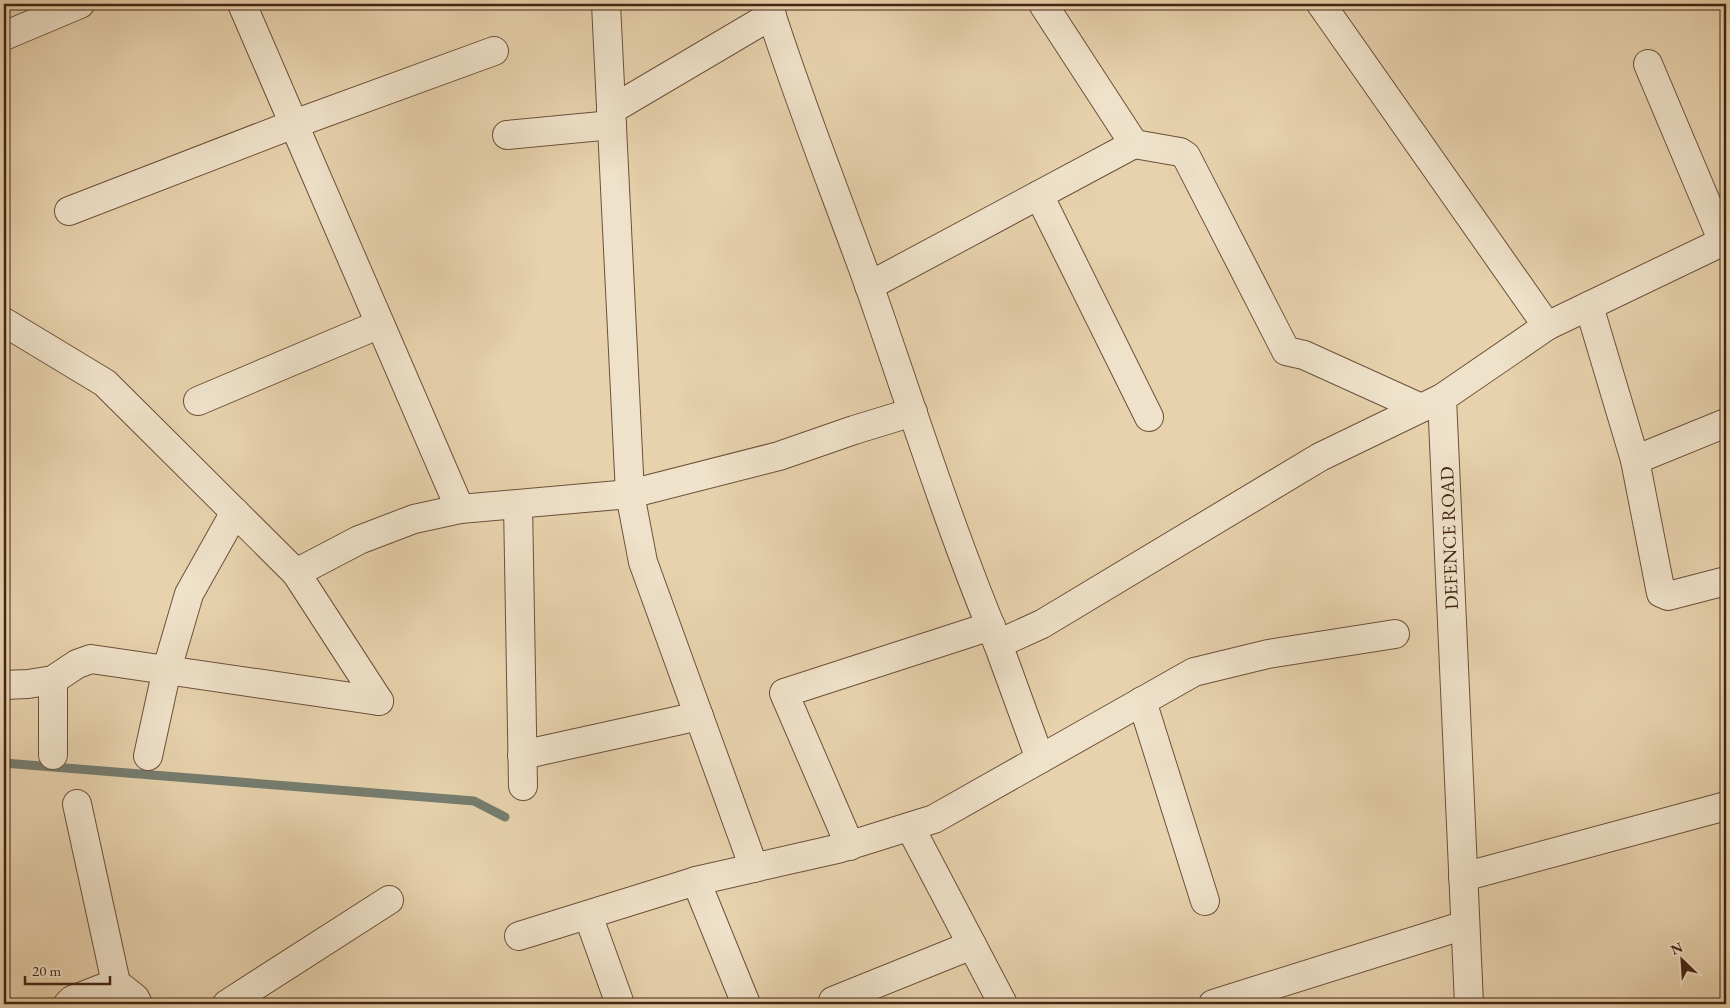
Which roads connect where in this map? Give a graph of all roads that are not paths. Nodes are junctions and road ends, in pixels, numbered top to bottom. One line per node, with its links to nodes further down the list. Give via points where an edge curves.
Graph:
1 (76, 4): 7 (street)
2 (242, 4): 11 (street)
3 (606, 4): 10 (street)
4 (1043, 4): 13 (street)
5 (1321, 4): 21 (street)
6 (770, 9): 10 (street); 17 (street)
7 (4, 36)
8 (494, 51): 11 (street)
9 (1648, 64): 16 (street)
10 (611, 118): 12 (street); 28 (street)
11 (294, 124): 15 (street); 20 (street)
12 (507, 135)
13 (1134, 144): 14 (street); 23 (street, via 1180,152 1186,156 1286,351)
14 (1039, 195): 17 (street); 25 (street)
15 (69, 211)
16 (1724, 241): 18 (street)
17 (869, 286): 24 (street)
18 (1589, 306): 21 (street); 27 (street)
19 (4, 322): 31 (street, via 105,383)
20 (380, 324): 22 (street); 30 (street)
21 (1547, 326): 23 (street)
22 (198, 402)
23 (1432, 403): 35 (street, via 1320,457 1042,624); 51 (street, DEFENCE ROAD)
24 (912, 412): 28 (street, via 779,456); 35 (street)
25 (1149, 417)
26 (1726, 422): 27 (street)
27 (1635, 460): 33 (street, via 1661,593 1668,596)
28 (630, 494): 29 (street); 40 (street, via 642,562)
29 (518, 504): 30 (street); 42 (street)
30 (460, 508): 32 (street, via 414,519 368,537)
31 (235, 512): 32 (street); 36 (street, via 189,594)
32 (296, 573): 36 (street, via 379,701)
33 (1726, 581)
34 (1394, 634): 39 (street, via 1268,654 1194,672)
35 (995, 635): 44 (street); 49 (street, via 784,693)
36 (167, 669): 37 (street, via 91,659); 43 (street)
37 (53, 680): 38 (street); 41 (street)
38 (4, 685)
39 (1142, 701): 44 (street); 54 (street)
40 (699, 716): 42 (street); 50 (street)
41 (53, 755)
42 (522, 755): 45 (street)
43 (148, 756)
44 (1040, 759): 48 (street, via 934,819)
45 (523, 786)
46 (77, 804): 59 (street)
47 (1726, 806): 51 (street)
48 (910, 827): 49 (street); 58 (street)
49 (850, 846): 50 (street)
50 (754, 868): 52 (street)
51 (1463, 877): 56 (street, DEFENCE ROAD)
52 (696, 881): 55 (street); 65 (street)
53 (389, 900): 63 (street)
54 (1205, 901)
55 (588, 914): 57 (street); 64 (street)
56 (1465, 925): 67 (street); 68 (street, DEFENCE ROAD)
57 (519, 936)
58 (972, 945): 60 (street); 66 (street)
59 (116, 984): 61 (street); 62 (street)
60 (833, 1001)
61 (68, 1004)
62 (138, 1004)
63 (227, 1004)
64 (620, 1004)
65 (746, 1004)
66 (1003, 1004)
67 (1216, 1004)
68 (1468, 1004)

